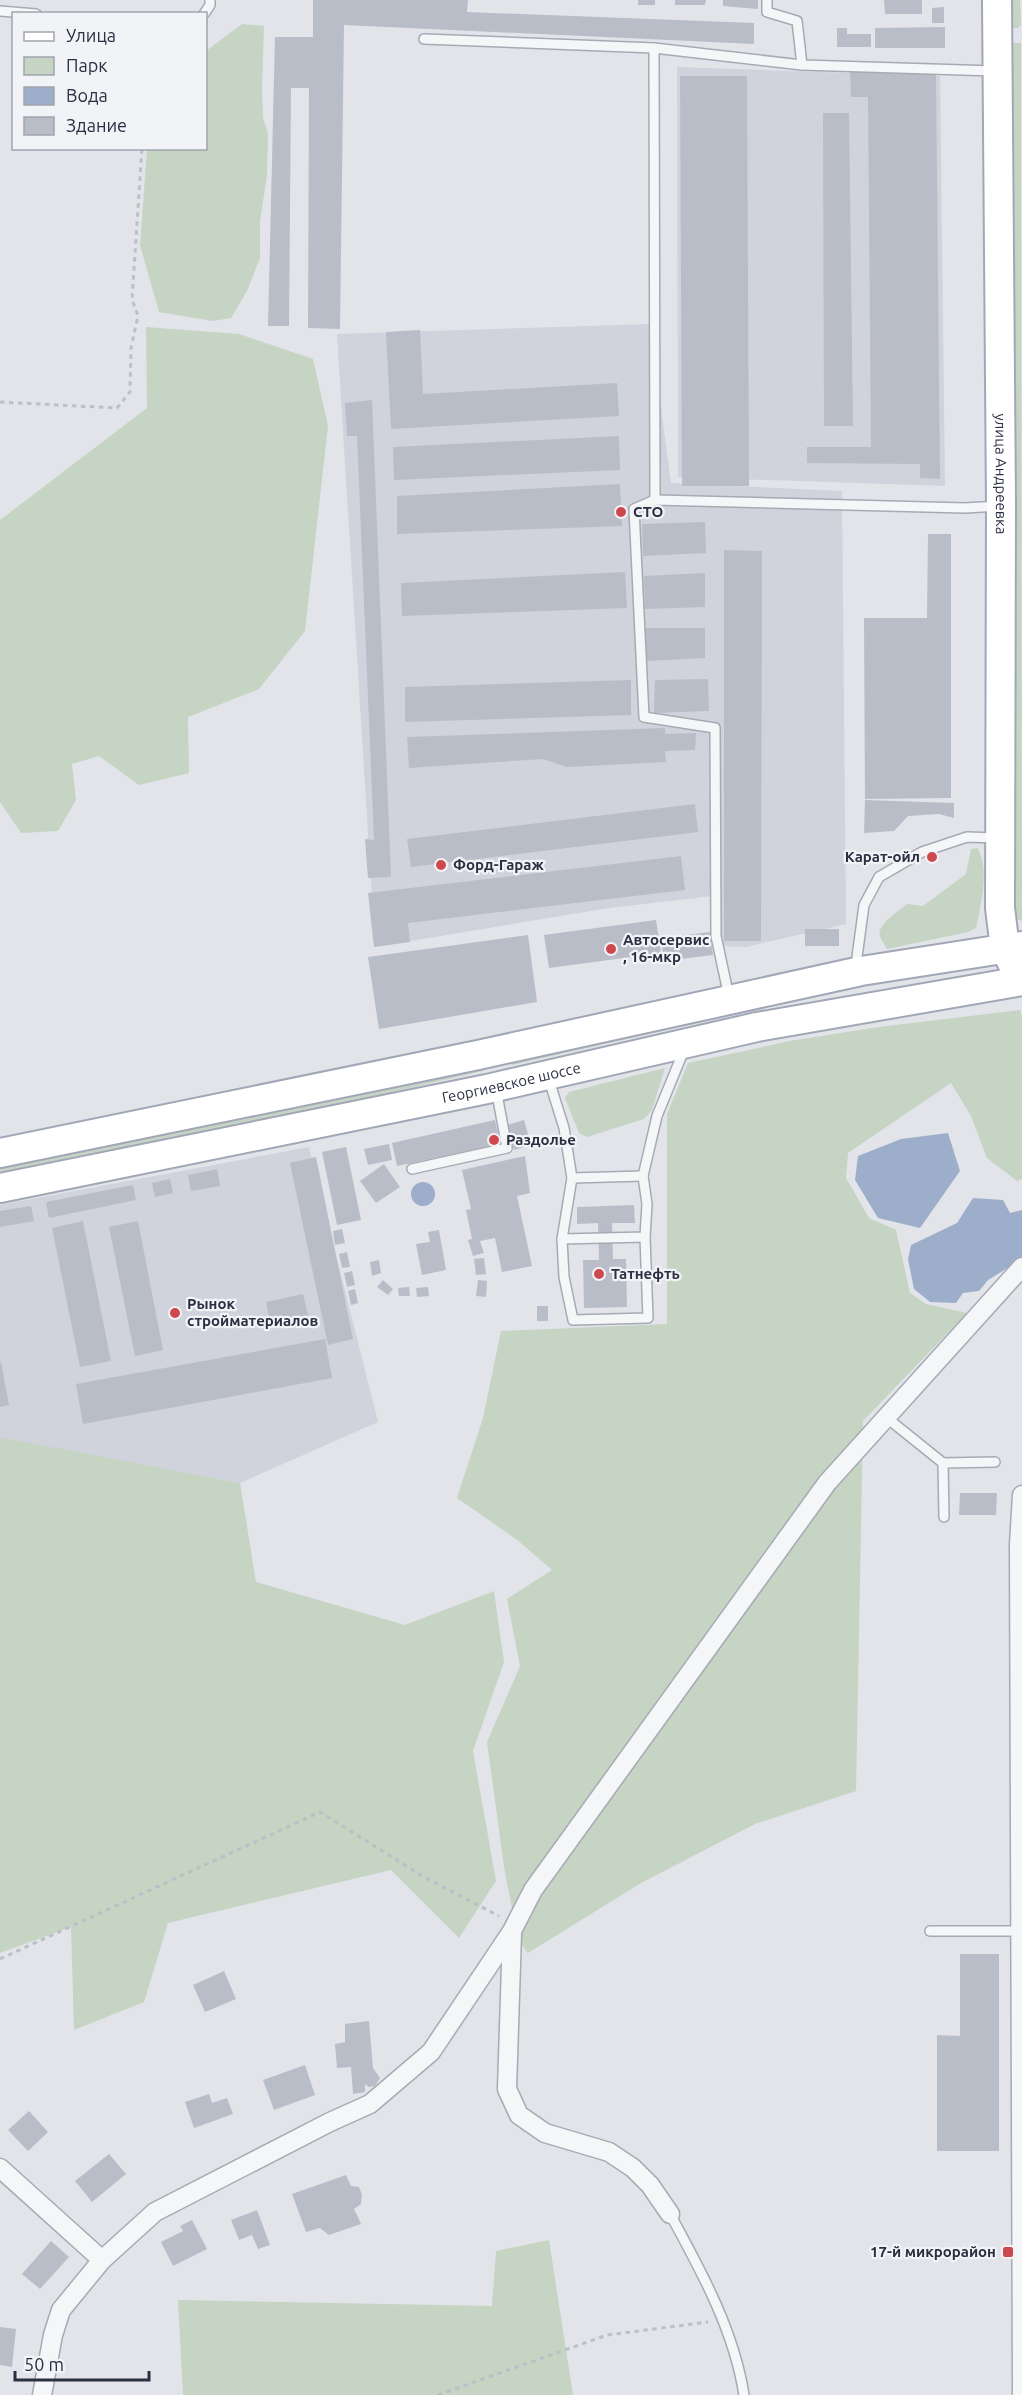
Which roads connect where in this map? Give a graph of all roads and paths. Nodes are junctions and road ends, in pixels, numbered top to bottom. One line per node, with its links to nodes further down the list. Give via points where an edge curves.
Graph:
1 (767, 0): 6 (lane, via 767,12 797,21)
2 (997, 0): 3 (main road, улица Андреевка)
3 (1010, 32): 7 (main road, улица Андреевка)
4 (424, 39): 5 (lane)
5 (654, 48): 6 (lane); 10 (lane)
6 (802, 65): 7 (lane)
7 (998, 71): 11 (main road, улица Андреевка)
8 (142, 150): 9 (path, via 132,299 138,316 131,348 130,392 117,408)
9 (0, 402)
10 (655, 500): 11 (lane); 17 (lane, via 634,509 644,717 715,728 716,936)
11 (1001, 506): 12 (main road, улица Андреевка)
12 (1001, 838): 13 (main road, улица Андреевка, via 1000,908); 14 (lane, via 967,837 922,852 879,877 864,904 857,957)
13 (1014, 947): 14 (main road); 15 (main road, via 1013,964)
14 (861, 970): 17 (main road)
15 (1022, 976)
16 (1022, 981): 18 (main road, Георгиевское шоссе)
17 (729, 998): 19 (main road)
18 (687, 1042): 20 (main road, Георгиевское шоссе); 24 (lane, via 657,1116)
19 (478, 1054): 21 (street, via 496,1064 498,1071); 22 (main road)
20 (547, 1074): 21 (main road, Георгиевское шоссе); 25 (lane, via 564,1128)
21 (491, 1088): 23 (lane, via 507,1148); 26 (main road, Георгиевское шоссе)
22 (0, 1153)
23 (412, 1169)
24 (643, 1176): 25 (lane); 27 (lane, via 647,1204)
25 (572, 1178): 28 (lane)
26 (0, 1188)
27 (645, 1237): 28 (lane); 28 (lane, via 648,1318 573,1320 564,1277)
28 (562, 1239)
29 (1022, 1267): 30 (street)
30 (887, 1418): 31 (lane); 35 (street, via 827,1483 533,1890)
31 (943, 1462): 32 (lane); 34 (lane)
32 (995, 1462)
33 (1022, 1495): 36 (street, via 1018,1545)
34 (944, 1517)
35 (514, 1928): 38 (path, via 320,1812); 40 (street, via 507,2089 519,2115 545,2133 609,2152 650,2185); 41 (street, via 431,2052 369,2104 155,2212)
36 (1020, 1930): 37 (lane); 46 (street)
37 (930, 1931)
38 (0, 1959)
39 (0, 2168): 41 (street)
40 (670, 2214): 42 (lane)
41 (102, 2260): 43 (street, via 61,2310)
42 (722, 2320): 44 (path, via 607,2335); 45 (lane, via 741,2371)
43 (42, 2395)
44 (438, 2395)
45 (744, 2395)
46 (1022, 2395)

